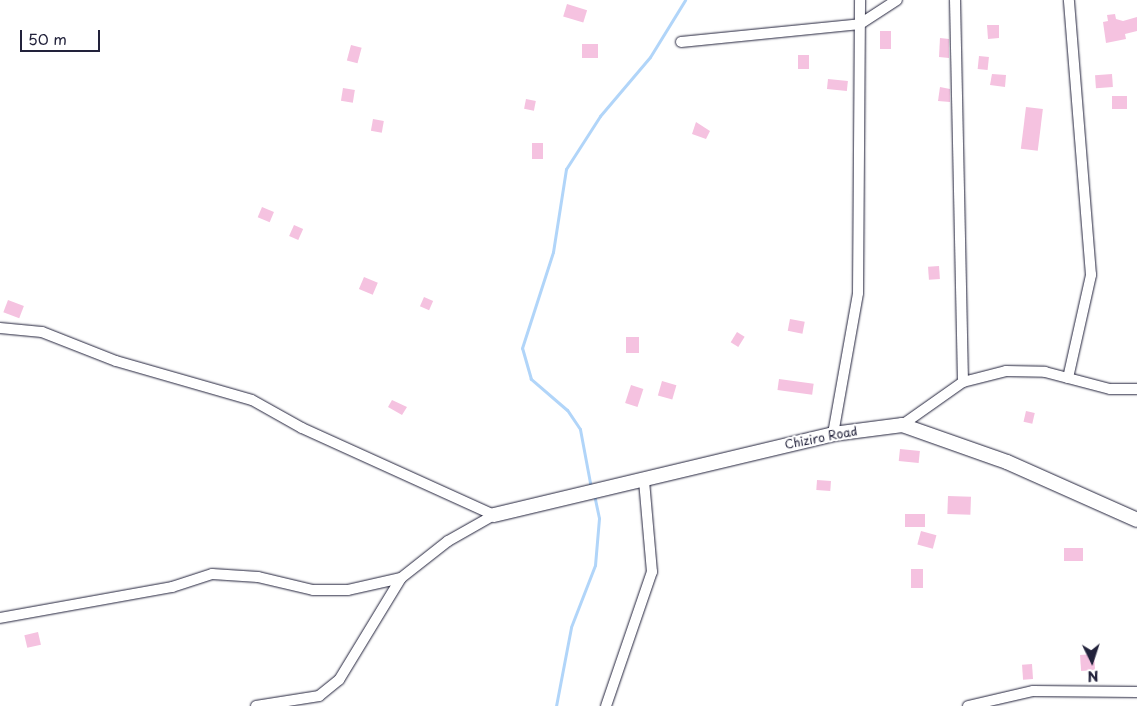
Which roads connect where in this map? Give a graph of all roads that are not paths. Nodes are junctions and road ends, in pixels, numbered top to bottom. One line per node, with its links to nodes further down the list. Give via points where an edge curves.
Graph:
1 (860, 0): 5 (street)
2 (897, 0): 5 (street)
3 (954, 0): 9 (street)
4 (1069, 0): 8 (street, via 1091,275)
5 (860, 24): 6 (street); 12 (street, via 858,293)
6 (681, 42)
7 (0, 328): 14 (street, via 42,332 116,361 252,400 302,428)
8 (1068, 378): 9 (street, via 1006,371); 10 (street, via 1110,389)
9 (963, 382): 11 (street)
10 (1137, 389)
11 (902, 425): 12 (street, Chiziro Road); 15 (street, Chiziro Road, via 1007,462)
12 (833, 434): 13 (street, Chiziro Road)
13 (644, 482): 14 (street, Chiziro Road); 20 (street, via 652,572)
14 (494, 515): 16 (street, via 448,541)
15 (1137, 520)
16 (401, 578): 17 (street, via 348,590 313,590 258,577 212,574 172,587); 19 (street, via 339,680 318,696)
17 (0, 618)
18 (1137, 692): 21 (street, via 1033,691)
19 (256, 706)
20 (606, 706)
21 (968, 706)

